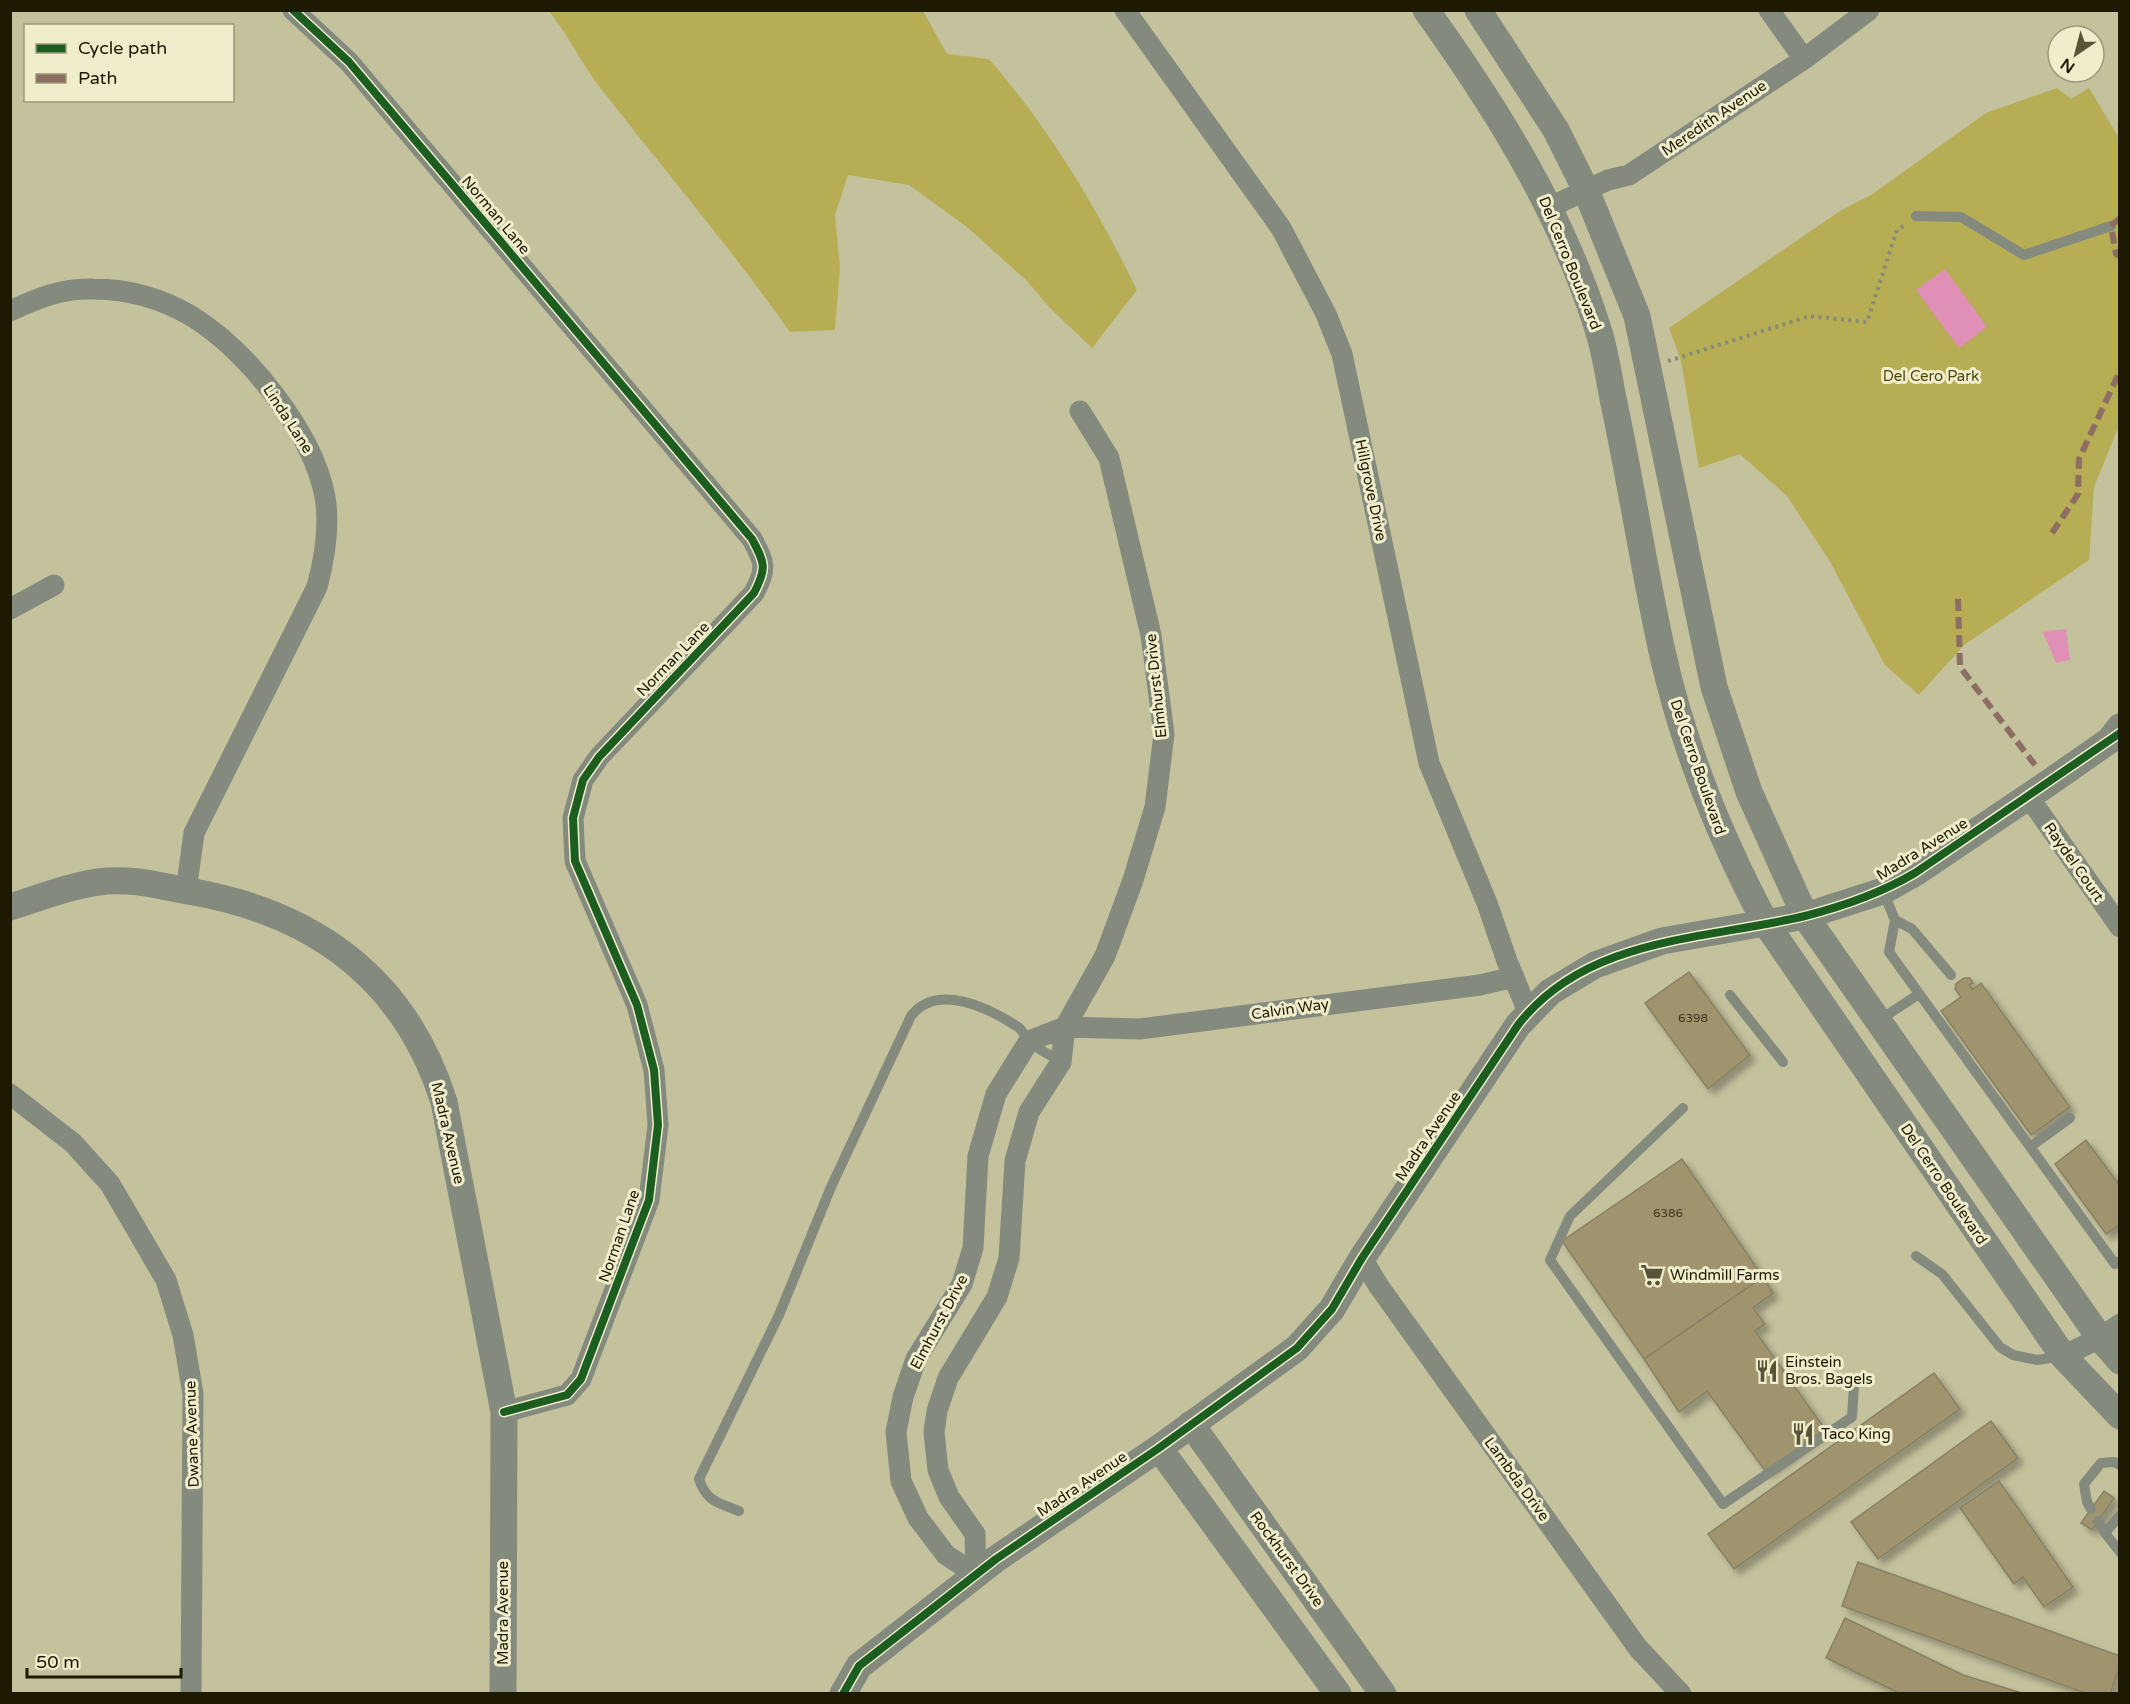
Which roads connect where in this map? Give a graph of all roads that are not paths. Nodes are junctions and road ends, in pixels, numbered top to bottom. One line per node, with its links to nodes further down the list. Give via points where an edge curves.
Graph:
1 (292, 10): 46 (street, Norman Lane, via 350,62 752,539 764,560 763,577 754,593 599,757 583,780 573,818 575,861 637,1005 654,1070 658,1125 649,1200 580,1379 567,1395)
2 (1125, 10): 26 (street, Hillgrove Drive, via 1281,228 1326,314 1342,354 1429,763)
3 (1426, 10): 9 (street, Del Cerro Boulevard, via 1480,85)
4 (1478, 10): 8 (street, via 1556,130)
5 (1769, 10): 7 (street)
6 (1869, 10): 7 (street, Meredith Avenue)
7 (1804, 58): 8 (street, Meredith Avenue, via 1629,175)
8 (1586, 190): 9 (street, Meredith Avenue); 21 (street, via 1637,316 1714,687 1749,792)
9 (1550, 207): 23 (street, Del Cerro Boulevard, via 1598,327 1662,651 1686,740 1730,855)
10 (1916, 216): 11 (lane, via 1961,217 2024,255)
11 (2111, 226)
12 (10, 310): 18 (street, Linda Lane, via 51,293 94,289 136,294 174,307 208,328 276,396 311,453 319,475 327,521 317,586 194,833)
13 (1080, 411): 31 (street, Elmhurst Drive, via 1109,458 1151,634 1164,734 1155,807 1133,880 1105,956)
14 (54, 585): 15 (street)
15 (10, 609)
16 (2116, 733): 17 (street, Madra Avenue)
17 (2028, 796): 19 (street, Madra Avenue); 24 (street, Raydel Court)
18 (186, 891): 20 (street, Madra Avenue, via 146,881 106,881); 46 (street, Madra Avenue, via 209,894 276,916 326,941 376,981 416,1034 444,1102)
19 (1883, 891): 21 (street, Madra Avenue); 22 (lane)
20 (10, 907)
21 (1805, 916): 23 (street, Madra Avenue); 30 (street)
22 (1895, 920): 25 (lane, via 1912,929); 27 (lane, via 1889,952)
23 (1765, 922): 29 (street, Madra Avenue, via 1662,941 1595,965 1550,992); 43 (street, Del Cerro Boulevard)
24 (2120, 927)
25 (1951, 975)
26 (1514, 977): 29 (street, Hillgrove Drive); 31 (street, Calvin Way, via 1480,985 1140,1029)
27 (1919, 994): 30 (lane); 38 (lane)
28 (1730, 995): 34 (lane)
29 (1528, 1012): 40 (street, Madra Avenue)
30 (1878, 1021): 42 (street)
31 (1065, 1027): 32 (street); 33 (street, Elmhurst Drive)
32 (1029, 1041): 33 (lane); 52 (lane, via 1020,1028 953,999 929,1002 911,1016 831,1186 779,1315 699,1479 704,1493); 57 (street, Elmhurst Drive, via 996,1094 978,1156 973,1248 962,1284 916,1359 896,1432 901,1481 918,1518 945,1555)
33 (1061, 1062): 57 (street, Elmhurst Drive, via 1029,1112 1015,1161 1009,1258 997,1297 948,1378 934,1432 938,1470 949,1497 975,1534)
34 (1783, 1062)
35 (10, 1094): 58 (street, Dwane Avenue, via 74,1143 110,1184 166,1280 183,1335 193,1394)
36 (1683, 1108): 45 (lane, via 1570,1216 1550,1260 1723,1504 1852,1417)
37 (2070, 1118): 38 (lane)
38 (2030, 1147): 41 (lane, via 2115,1264)
39 (1916, 1256): 43 (lane, via 1942,1274 2000,1347 2013,1355 2037,1360)
40 (1362, 1258): 48 (street, Madra Avenue, via 1332,1309 1297,1348); 63 (street, Lambda Drive, via 1638,1648)
41 (2120, 1261)
42 (2110, 1331): 43 (street); 44 (street)
43 (2063, 1356): 47 (street, Del Cerro Boulevard)
44 (2120, 1360)
45 (1854, 1386)
46 (504, 1412): 59 (street, Madra Avenue)
47 (2120, 1416)
48 (1191, 1424): 49 (street, Madra Avenue); 62 (street, Rockhurst Drive)
49 (1159, 1448): 57 (street, Madra Avenue); 61 (street)
50 (2120, 1465): 51 (lane, via 2101,1463 2084,1484)
51 (2091, 1509)
52 (739, 1511)
53 (2120, 1515): 55 (lane)
54 (2098, 1521): 55 (lane)
55 (2105, 1533): 56 (lane)
56 (2120, 1552)
57 (976, 1574): 60 (street, Madra Avenue, via 859,1666)
58 (191, 1694)
59 (503, 1694)
60 (843, 1694)
61 (1338, 1694)
62 (1383, 1694)
63 (1681, 1694)

